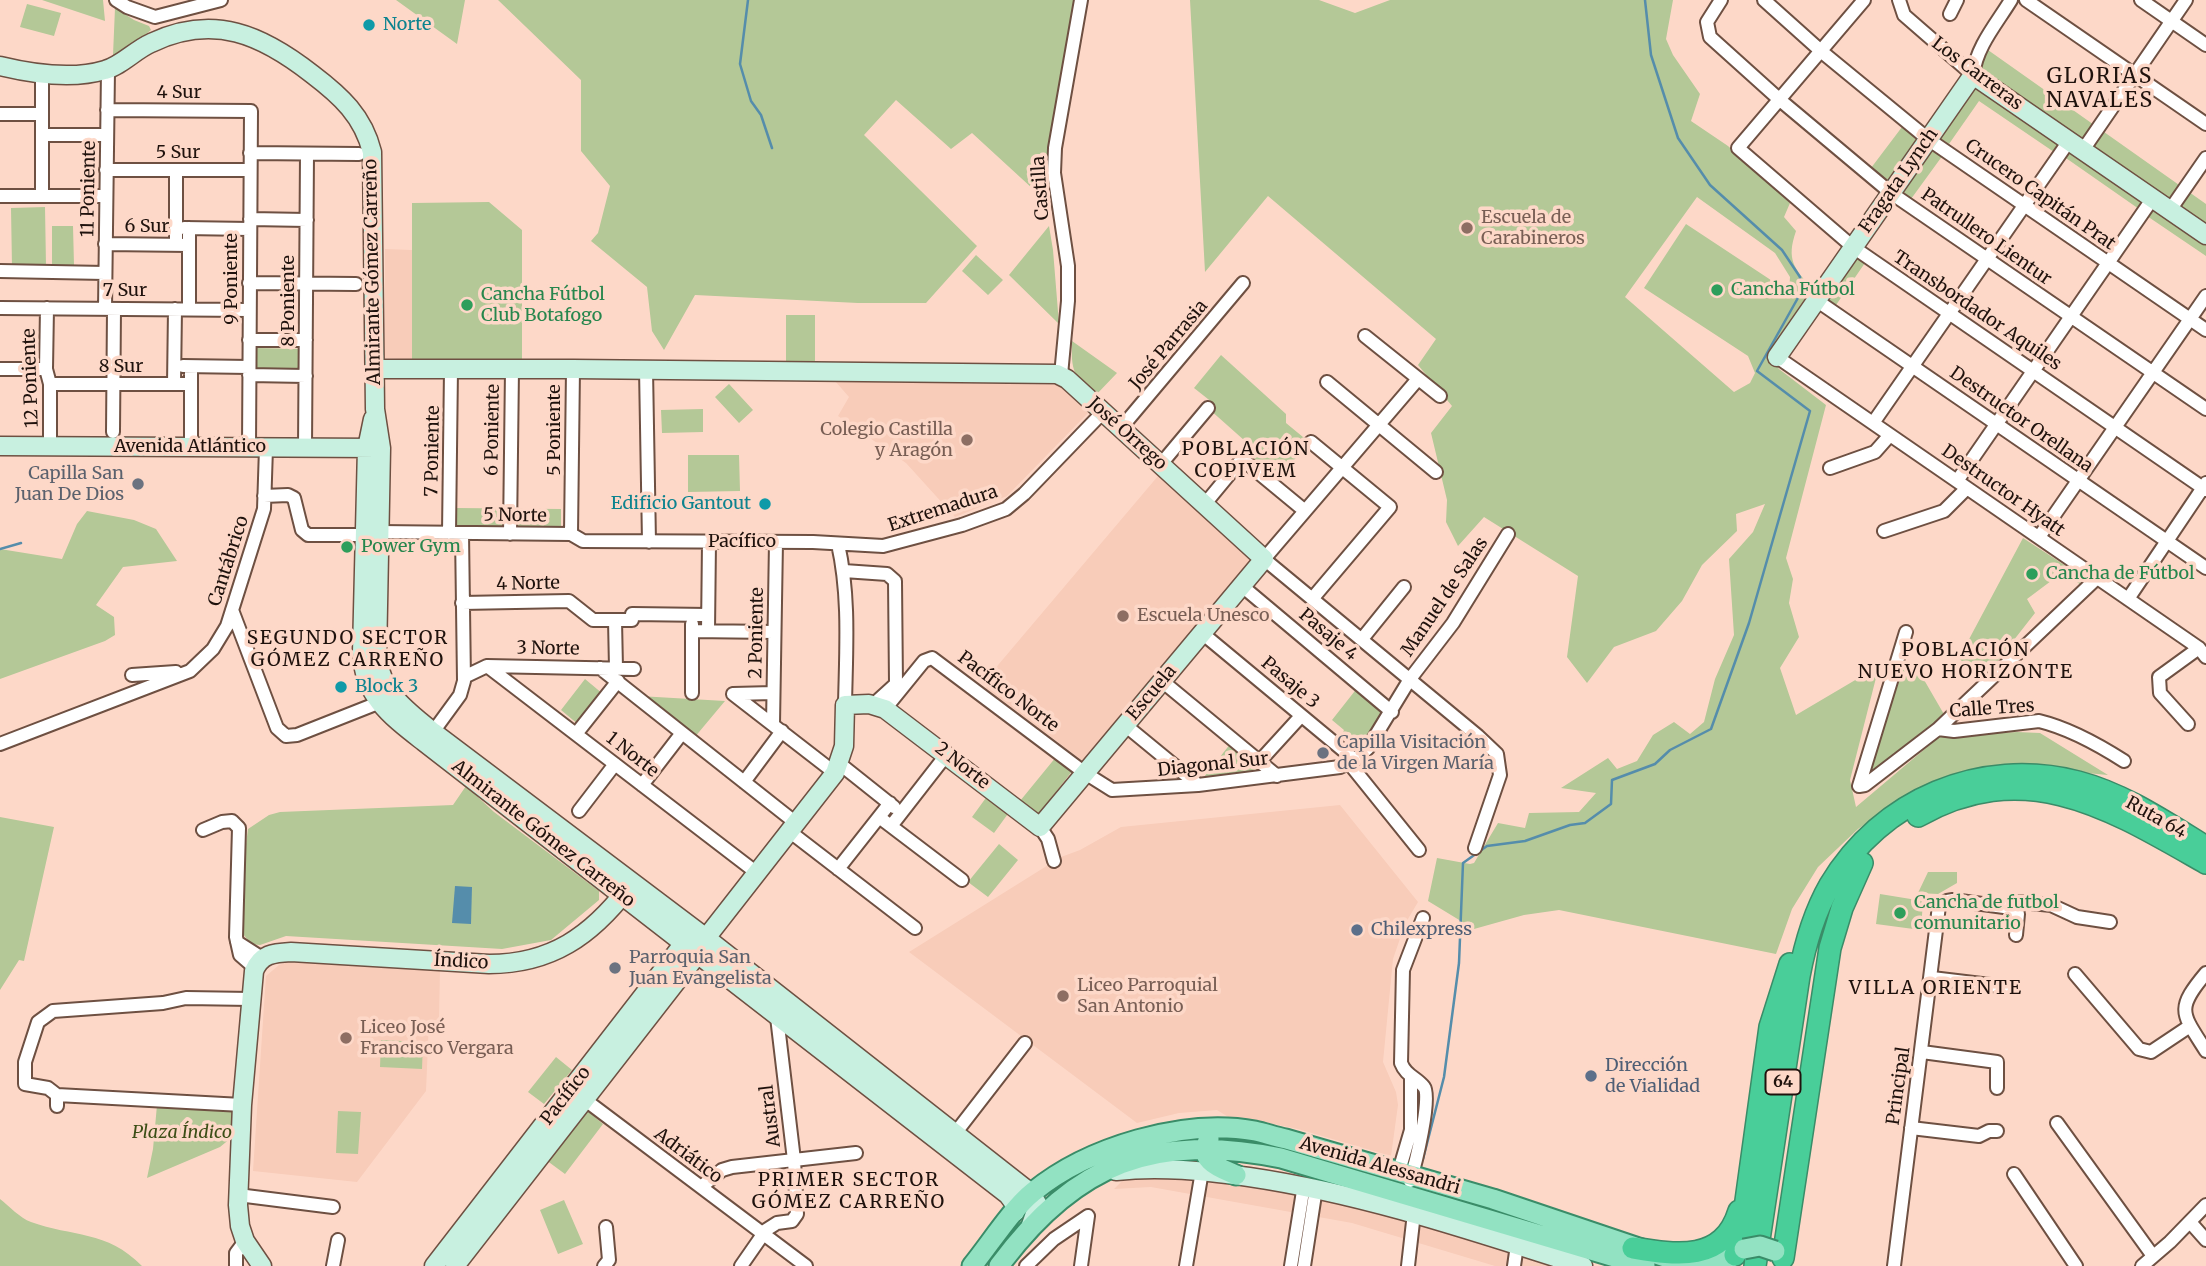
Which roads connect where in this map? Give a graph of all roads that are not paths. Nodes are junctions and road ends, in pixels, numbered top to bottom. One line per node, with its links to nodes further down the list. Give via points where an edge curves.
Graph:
1 (116, 0): 15 (street)
2 (222, 0): 13 (street)
3 (1081, 0): 93 (street, Castilla, via 1055,148 1054,173 1068,266)
4 (1721, 0): 25 (street, Patrullero Lientur, via 1709,17 1710,37)
5 (1764, 0): 19 (street, Crucero Capitán Prat)
6 (1864, 0): 19 (street)
7 (1899, 0): 23 (street, Los Carreras, via 1904,15)
8 (1957, 0): 14 (street)
9 (2011, 0): 23 (street, Fragata Lynch, via 1983,44)
10 (2026, 0): 24 (street)
11 (2141, 0): 16 (street)
12 (2186, 0): 16 (street)
13 (203, 3): 15 (street)
14 (1950, 14)
15 (155, 17): 17 (street)
16 (2172, 21): 18 (street); 24 (street)
17 (160, 39): 21 (street, Almirante Gómez Carreño); 85 (street, Almirante Gómez Carreño, via 214,30 267,43 339,94 360,120 372,152)
18 (2206, 45)
19 (1822, 52): 25 (street); 33 (street, Crucero Capitán Prat)
20 (0, 65): 22 (street, Almirante Gómez Carreño)
21 (108, 70): 22 (street, Almirante Gómez Carreño); 26 (street, 11 Poniente)
22 (42, 73): 29 (street)
23 (1973, 75): 33 (street, Fragata Lynch); 34 (street, Los Carreras)
24 (2135, 75): 30 (street); 34 (street)
25 (1780, 100): 42 (street, Patrullero Lientur); 55 (street, Transbordador Aquiles, via 1738,148)
26 (107, 110): 27 (street, 4 Sur); 32 (street, 11 Poniente)
27 (251, 111): 35 (street, 9 Poniente)
28 (0, 114): 29 (street)
29 (42, 114): 31 (street)
30 (2206, 124)
31 (42, 135): 32 (street); 44 (street)
32 (107, 135): 39 (street, 11 Poniente)
33 (1928, 139): 42 (street, Fragata Lynch); 47 (street, Crucero Capitán Prat)
34 (2076, 146): 46 (street, Los Carreras); 47 (street)
35 (250, 153): 36 (street); 41 (street, 9 Poniente)
36 (307, 154): 37 (street); 49 (street, 8 Poniente)
37 (359, 154)
38 (2206, 158): 48 (street)
39 (106, 170): 40 (street, 5 Sur); 45 (street, 11 Poniente)
40 (177, 170): 41 (street, 5 Sur); 51 (street)
41 (250, 170): 50 (street, 9 Poniente)
42 (1891, 193): 55 (street, Fragata Lynch); 56 (street, Patrullero Lientur)
43 (0, 196): 44 (street)
44 (42, 196): 45 (street)
45 (106, 196): 53 (street, 11 Poniente)
46 (2153, 198): 48 (street, Los Carreras); 57 (street)
47 (2024, 205): 56 (street); 57 (street, Crucero Capitán Prat)
48 (2170, 210): 52 (street, Los Carreras)
49 (307, 220): 50 (street, 6 Sur); 61 (street, 8 Poniente)
50 (250, 224): 51 (street, 6 Sur); 60 (street, 9 Poniente)
51 (183, 228): 54 (street)
52 (2206, 235)
53 (105, 244): 54 (street, 6 Sur); 59 (street, 11 Poniente)
54 (183, 245): 70 (street)
55 (1853, 247): 65 (street, Fragata Lynch); 72 (street, Transbordador Aquiles)
56 (1987, 259): 72 (street); 73 (street, Patrullero Lientur)
57 (2108, 263): 73 (street); 74 (street, Crucero Capitán Prat)
58 (0, 271): 59 (street)
59 (105, 273): 68 (street, 11 Poniente)
60 (250, 283): 61 (street); 71 (street, 9 Poniente)
61 (306, 283): 63 (street); 78 (street, 8 Poniente)
62 (1243, 283): 109 (street, José Parrasia)
63 (356, 284)
64 (2206, 296): 74 (street)
65 (1816, 300): 79 (street, Fragata Lynch); 82 (street, Destructor Orellana)
66 (0, 308): 67 (street, 7 Sur)
67 (47, 309): 68 (street, 7 Sur); 84 (street, 12 Poniente)
68 (109, 309): 69 (street, 7 Sur); 98 (street, 11 Poniente)
69 (175, 309): 70 (street, 7 Sur); 80 (street)
70 (189, 309): 71 (street, 7 Sur)
71 (249, 310): 77 (street, 9 Poniente)
72 (1950, 313): 82 (street); 91 (street, Transbordador Aquiles)
73 (2071, 317): 91 (street); 92 (street, Patrullero Lientur)
74 (2190, 319): 75 (street, Crucero Capitán Prat); 92 (street)
75 (2206, 330)
76 (1365, 336): 95 (street)
77 (249, 340): 78 (street); 90 (street, 9 Poniente)
78 (306, 340): 94 (street, 8 Poniente)
79 (1777, 357): 105 (street, Destructor Hyatt)
80 (174, 366): 81 (street); 99 (street)
81 (191, 366): 90 (street); 100 (street)
82 (1913, 366): 105 (street); 107 (street, Destructor Orellana)
83 (0, 369): 84 (street)
84 (46, 369): 97 (street, 12 Poniente)
85 (375, 369): 86 (street); 118 (street, Almirante Gómez Carreño)
86 (451, 369): 87 (street); 130 (street, 7 Poniente)
87 (512, 369): 88 (street); 132 (street, 6 Poniente)
88 (573, 369): 89 (street); 133 (street, 5 Poniente)
89 (646, 369): 93 (street); 137 (street)
90 (249, 371): 94 (street); 116 (street, 9 Poniente)
91 (2033, 371): 107 (street); 108 (street, Transbordador Aquiles)
92 (2153, 373): 103 (street, Patrullero Lientur); 108 (street)
93 (1061, 375): 104 (street, José Orrego)
94 (306, 376): 117 (street, 8 Poniente)
95 (1418, 379): 101 (street); 106 (street)
96 (1328, 382): 106 (street)
97 (50, 384): 98 (street, 8 Sur); 114 (street, 12 Poniente)
98 (114, 384): 99 (street, 8 Sur); 110 (street, 11 Poniente)
99 (174, 384): 100 (street, 8 Sur)
100 (191, 384): 115 (street)
101 (1440, 396)
102 (1208, 408): 119 (street)
103 (2206, 410)
104 (1103, 412): 109 (street, José Orrego); 140 (street, Extremadura, via 1024,494 1000,512 883,546)
105 (1873, 423): 111 (street, Destructor Hyatt)
106 (1379, 424): 120 (street); 122 (street)
107 (1996, 424): 123 (street, Destructor Orellana); 124 (street)
108 (2115, 427): 123 (street); 125 (street, Transbordador Aquiles)
109 (1121, 428): 119 (street, José Orrego)
110 (113, 432)
111 (1890, 435): 121 (street, via 1875,452); 124 (street, Destructor Hyatt)
112 (1311, 442): 120 (street)
113 (0, 446): 114 (street, Avenida Atlántico)
114 (50, 446): 115 (street, Avenida Atlántico)
115 (191, 447): 116 (street, Avenida Atlántico)
116 (258, 447): 117 (street, Avenida Atlántico); 126 (street, Cantábrico)
117 (305, 448): 118 (street, Avenida Atlántico)
118 (374, 448): 131 (street, Almirante Gómez Carreño)
119 (1161, 464): 127 (street, José Orrego)
120 (1342, 468): 128 (street); 147 (street, via 1390,507)
121 (1830, 468)
122 (1436, 472)
123 (2078, 480): 135 (street); 136 (street, Destructor Orellana)
124 (1962, 484): 129 (street, via 1944,511); 135 (street, Destructor Hyatt)
125 (2205, 487): 136 (street)
126 (264, 496): 131 (street, 5 Norte, via 294,498 302,530 308,535); 150 (street, Cantábrico, via 264,509)
127 (1204, 505): 128 (street, via 1242,459); 141 (street, José Orrego)
128 (1305, 512): 141 (street)
129 (1884, 531)
130 (456, 533): 131 (street, 5 Norte); 132 (street, 5 Norte); 149 (street, 7 Poniente)
131 (372, 534): 173 (street, Almirante Gómez Carreño, via 362,662); 182 (street, Almirante Gómez Carreño, via 379,668 396,701)
132 (510, 534): 133 (street, 5 Norte)
133 (571, 534): 137 (street, 5 Norte, via 583,541)
134 (1508, 534): 168 (street, Manuel de Salas, via 1453,623)
135 (2039, 537): 144 (street, Destructor Hyatt)
136 (2167, 541): 142 (street, Destructor Orellana); 148 (street)
137 (649, 542): 138 (street, Pacífico)
138 (709, 542): 139 (street, Pacífico); 152 (street)
139 (776, 542): 140 (street, Pacífico); 156 (street, 2 Poniente)
140 (838, 544): 143 (street)
141 (1264, 559): 145 (street, Escuela); 147 (street, José Orrego)
142 (2206, 568)
143 (844, 571): 174 (street); 175 (street, via 887,574 895,581 896,684)
144 (2097, 578): 148 (street, Destructor Hyatt); 181 (street)
145 (1241, 586): 158 (street, Escuela); 176 (street, Pasaje 4)
146 (1404, 587): 159 (street)
147 (1312, 599): 159 (street, José Orrego)
148 (2128, 599): 160 (street, Destructor Hyatt)
149 (462, 603): 153 (street, 4 Norte, via 569,601 593,620); 167 (street, 7 Poniente)
150 (232, 608): 165 (street, Cantábrico, via 218,642); 173 (street, via 277,728 286,736)
151 (692, 615): 152 (street, 4 Norte); 153 (street, 4 Norte, via 632,614 632,620); 154 (street)
152 (708, 615): 155 (street)
153 (615, 620): 163 (street)
154 (692, 631): 155 (street); 171 (street)
155 (708, 631): 156 (street)
156 (774, 632): 172 (street, 2 Poniente)
157 (1906, 632): 181 (street, via 1859,786)
158 (1202, 633): 170 (street, Escuela); 177 (street, Pasaje 3)
159 (1362, 639): 168 (street, José Orrego)
160 (2203, 652): 178 (street, via 2158,677 2160,693)
161 (487, 666): 162 (street, 3 Norte); 167 (street, 3 Norte); 184 (street, 1 Norte)
162 (600, 667): 163 (street, 3 Norte); 169 (street)
163 (616, 668): 164 (street, 3 Norte)
164 (634, 669)
165 (190, 671): 166 (street); 185 (street, Cantábrico)
166 (132, 675)
167 (464, 677): 182 (street, 7 Poniente, via 460,695)
168 (1410, 679): 176 (street); 205 (street, José Orrego, via 1497,754 1500,775)
169 (618, 681): 183 (street); 184 (street)
170 (1162, 681): 179 (street, Escuela); 188 (street)
171 (692, 693)
172 (773, 693): 180 (street, 2 Poniente); 180 (street, via 733,694)
173 (378, 703): 212 (street, Almirante Gómez Carreño, via 424,742)
174 (845, 705): 175 (street); 191 (street, via 844,746)
175 (880, 707): 186 (street, 2 Norte); 192 (street, Pacífico Norte, via 932,658)
176 (1392, 712): 189 (street, via 1368,748)
177 (1301, 716): 188 (street); 189 (street, Pasaje 3)
178 (2188, 724)
179 (1125, 725): 192 (street, Escuela); 196 (street)
180 (777, 727): 191 (street); 194 (street)
181 (1938, 729): 187 (street, Calle Tres, via 2039,721)
182 (433, 732): 212 (street, Almirante Gómez Carreño)
183 (682, 733): 194 (street); 195 (street)
184 (576, 734): 190 (street, 1 Norte)
185 (0, 744)
186 (947, 754): 199 (street); 203 (street, 2 Norte)
187 (2124, 761)
188 (1259, 762): 193 (street)
189 (1352, 762): 193 (street, Diagonal Sur); 206 (street)
190 (615, 764): 195 (street, 1 Norte); 198 (street)
191 (837, 768): 197 (street); 202 (street, Pacífico)
192 (1085, 773): 196 (street, Diagonal Sur, via 1117,791); 203 (street, Escuela)
193 (1277, 776): 196 (street, Diagonal Sur)
194 (744, 782): 202 (street)
195 (642, 785): 210 (street, 1 Norte)
196 (1198, 785)
197 (890, 803): 199 (street); 200 (street)
198 (579, 811)
199 (902, 813): 201 (street)
200 (879, 817): 201 (street); 209 (street)
201 (891, 826): 211 (street)
202 (793, 827): 209 (street); 210 (street, Pacífico)
203 (1040, 827): 208 (street, 2 Norte)
204 (203, 830): 221 (street, via 232,821 239,828 237,942)
205 (1475, 848)
206 (1419, 850)
207 (2201, 855): 213 (highway, Ruta 64 / 64, via 2144,809 2105,790 2025,774 1990,776 1940,789 1910,804 1878,828 1846,863); 270 (highway, 64, via 2095,804 2057,793 2018,790 1972,795 1937,806 1895,831 1862,863 1830,948)
208 (1054, 861)
209 (838, 869): 217 (street)
210 (757, 873): 219 (street, Pacífico)
211 (962, 880)
212 (628, 889): 219 (street, Almirante Gómez Carreño); 220 (street, Almirante Gómez Carreño); 221 (street, Índico, via 572,943 517,962 290,952 272,953)
213 (1822, 900): 249 (highway, via 1796,947 1770,1027); 269 (highway, 64, via 1805,945)
214 (2011, 906): 216 (street, via 2021,902 2051,905 2077,917); 218 (street, via 2018,914); 224 (street, Principal, via 1942,903)
215 (1423, 918): 246 (street, via 1401,985 1401,1063 1404,1072 1426,1092 1422,1133)
216 (2110, 922)
217 (915, 928)
218 (2015, 935)
219 (706, 939): 220 (street, Pacífico); 229 (street, Almirante Gómez Carreño)
220 (690, 949): 227 (street, Almirante Gómez Carreño); 234 (street, Pacífico); 274 (street, Pacífico)
221 (259, 963): 226 (street)
222 (2206, 973): 228 (street, via 2184,1006)
223 (2075, 974): 228 (street, via 2139,1049 2151,1052)
224 (1932, 978): 225 (street); 232 (street, Principal)
225 (2007, 987)
226 (251, 999): 235 (street); 235 (street, via 186,998 53,1011 38,1022 25,1062 25,1084 47,1088 57,1101)
227 (777, 1017): 229 (street, Almirante Gómez Carreño); 243 (street, Austral)
228 (2190, 1026): 231 (street)
229 (816, 1036): 240 (street, Almirante Gómez Carreño)
230 (1025, 1043): 240 (street)
231 (2206, 1051)
232 (1922, 1052): 233 (street, via 1997,1062); 237 (street, Principal)
233 (1997, 1088)
234 (584, 1100): 251 (street, Adriático); 275 (street, Pacífico)
235 (242, 1105): 253 (street)
236 (2057, 1123): 267 (street)
237 (1911, 1128): 239 (street, via 1979,1136); 289 (street, Principal)
238 (1254, 1131): 241 (main road, via 1213,1136); 246 (main road, Avenida Alessandri); 252 (main road, Avenida Alessandri, via 1194,1130 1123,1144 1068,1166)
239 (1997, 1131)
240 (950, 1140): 252 (street, Almirante Gómez Carreño); 257 (street, Almirante Gómez Carreño, via 1008,1195)
241 (1206, 1149): 245 (main road, Avenida Alessandri, via 1153,1154); 248 (main road, via 1213,1166); 254 (main road, Avenida Alessandri, via 1281,1157)
242 (856, 1153): 243 (street)
243 (794, 1160): 251 (street, via 732,1167); 262 (street, Austral, via 796,1216)
244 (1202, 1171): 245 (street, Avenida Alessandri, via 1147,1168); 248 (street, Avenida Alessandri); 283 (street)
245 (1097, 1173): 261 (main road, Avenida Alessandri)
246 (1406, 1174): 254 (street); 268 (main road, Avenida Alessandri, via 1493,1199)
247 (2014, 1174): 290 (street)
248 (1236, 1175): 250 (street, Avenida Alessandri)
249 (1748, 1182): 268 (highway, via 1735,1225 1724,1238 1694,1253); 269 (highway)
250 (1310, 1186): 254 (street, Avenida Alessandri); 284 (street); 285 (street)
251 (701, 1187): 262 (street, Adriático)
252 (1031, 1193): 257 (main road, Avenida Alessandri); 261 (street, via 1038,1205)
253 (238, 1195): 256 (street); 265 (street)
254 (1397, 1200): 258 (street, Avenida Alessandri); 268 (main road, Avenida Alessandri)
255 (2206, 1205): 259 (street)
256 (333, 1207)
257 (1015, 1212): 279 (main road, Avenida Alessandri)
258 (1414, 1213): 266 (street, Avenida Alessandri); 286 (street)
259 (2190, 1222): 264 (street); 267 (street)
260 (606, 1227): 276 (street, via 608,1260)
261 (1030, 1227): 280 (main road, Avenida Alessandri)
262 (763, 1234): 277 (street, Austral); 278 (street, Adriático)
263 (338, 1240): 273 (street)
264 (2206, 1240)
265 (245, 1241): 271 (street, via 236,1253); 272 (street)
266 (1517, 1245): 287 (street); 288 (street, Avenida Alessandri)
267 (2153, 1256): 291 (street)
268 (1639, 1257): 269 (main road, Avenida Alessandri, via 1694,1265)
269 (1738, 1259): 270 (main road, Avenida Alessandri, bridge, via 1760,1247)
270 (1778, 1260)
271 (236, 1266)
272 (262, 1266)
273 (333, 1266)
274 (434, 1266)
275 (455, 1266)
276 (604, 1266)
277 (741, 1266)
278 (806, 1266)
279 (972, 1266)
280 (999, 1266)
281 (1026, 1266): 282 (street, via 1088,1216)
282 (1081, 1266)
283 (1186, 1266)
284 (1291, 1266)
285 (1304, 1266)
286 (1408, 1266)
287 (1514, 1266)
288 (1583, 1266)
289 (1894, 1266)
290 (2076, 1266)
291 (2142, 1266)

